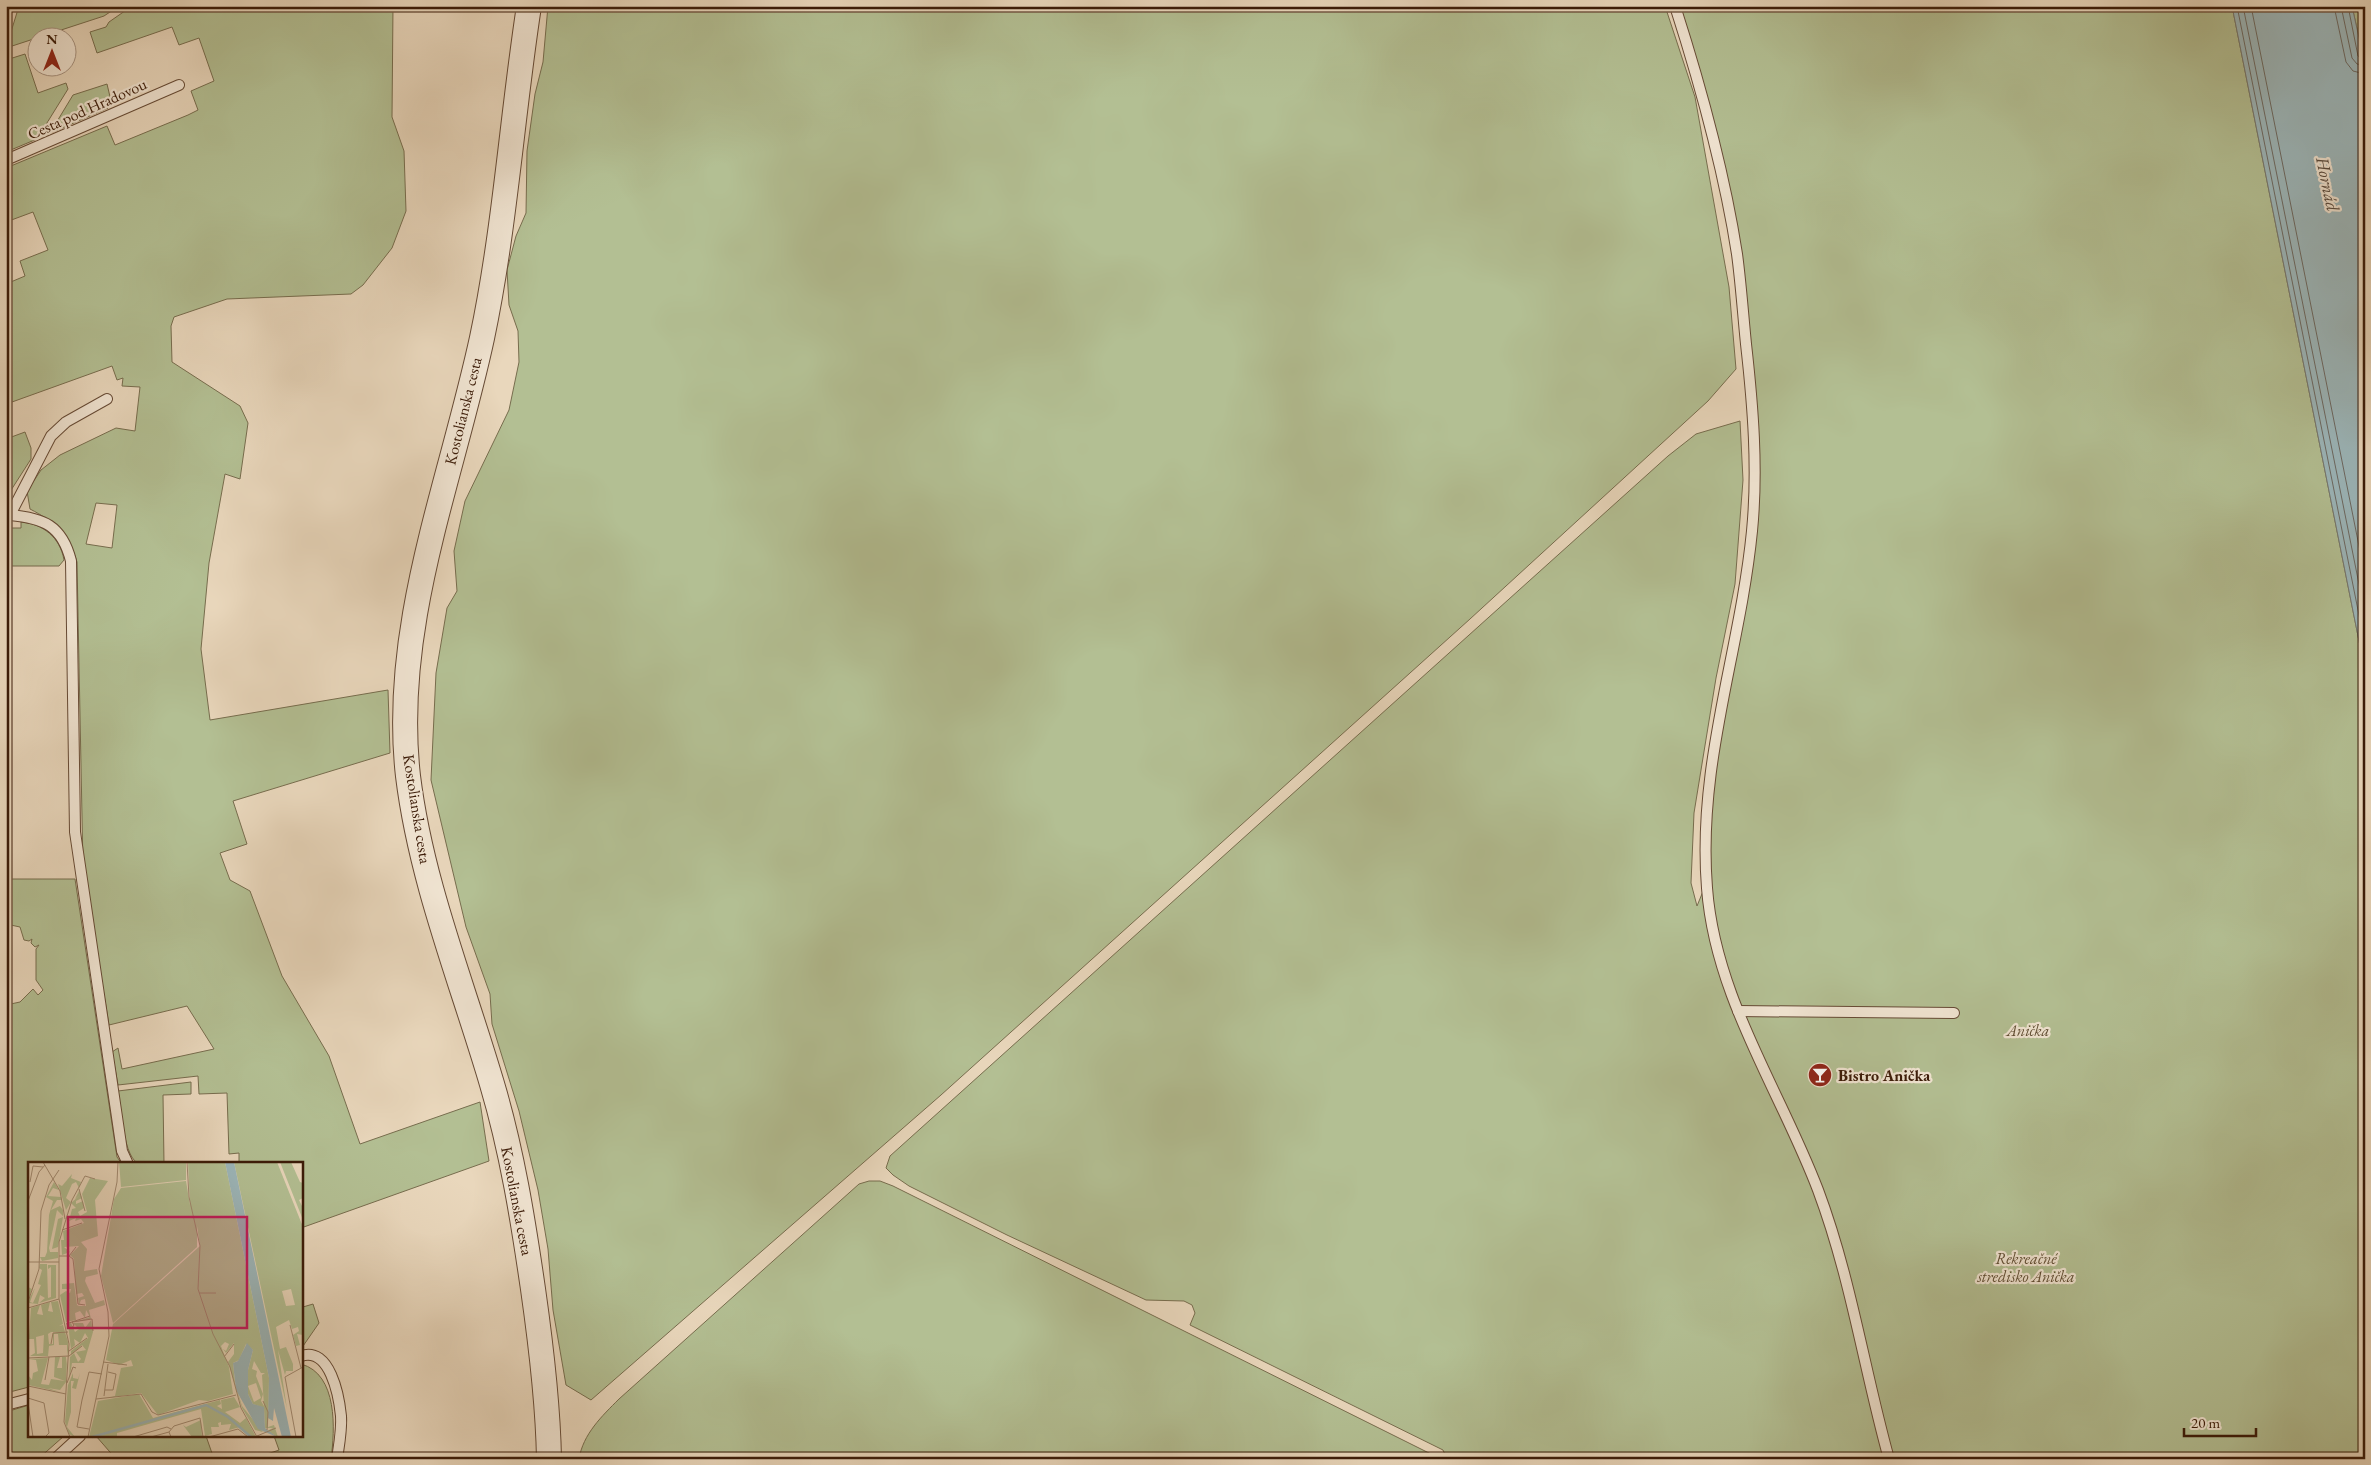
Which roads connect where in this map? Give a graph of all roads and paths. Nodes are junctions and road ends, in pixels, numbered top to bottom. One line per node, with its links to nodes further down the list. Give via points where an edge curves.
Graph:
1 (529, 6): 16 (street, Kostolianska cesta, via 483,335 420,589 406,684 406,725 408,774 418,834 449,950 494,1089 514,1173 542,1358)
2 (1675, 6): 7 (lane, via 1716,148 1733,235 1756,469 1752,536 1716,728 1705,831 1711,929)
3 (179, 85): 4 (lane, Cesta pod Hradovou)
4 (6, 160)
5 (107, 399): 6 (lane, via 66,422 51,436)
6 (8, 515): 9 (lane, via 44,521 63,541 71,561 75,832 122,1152)
7 (1738, 1011): 8 (lane); 17 (lane, via 1810,1170 1839,1250)
8 (1954, 1012)
9 (127, 1162)
10 (302, 1356): 15 (lane, via 315,1355 330,1370 341,1413)
11 (28, 1398): 12 (lane)
12 (6, 1405)
13 (78, 1438): 14 (lane)
14 (55, 1459)
15 (337, 1459)
16 (549, 1459)
17 (1889, 1459)

